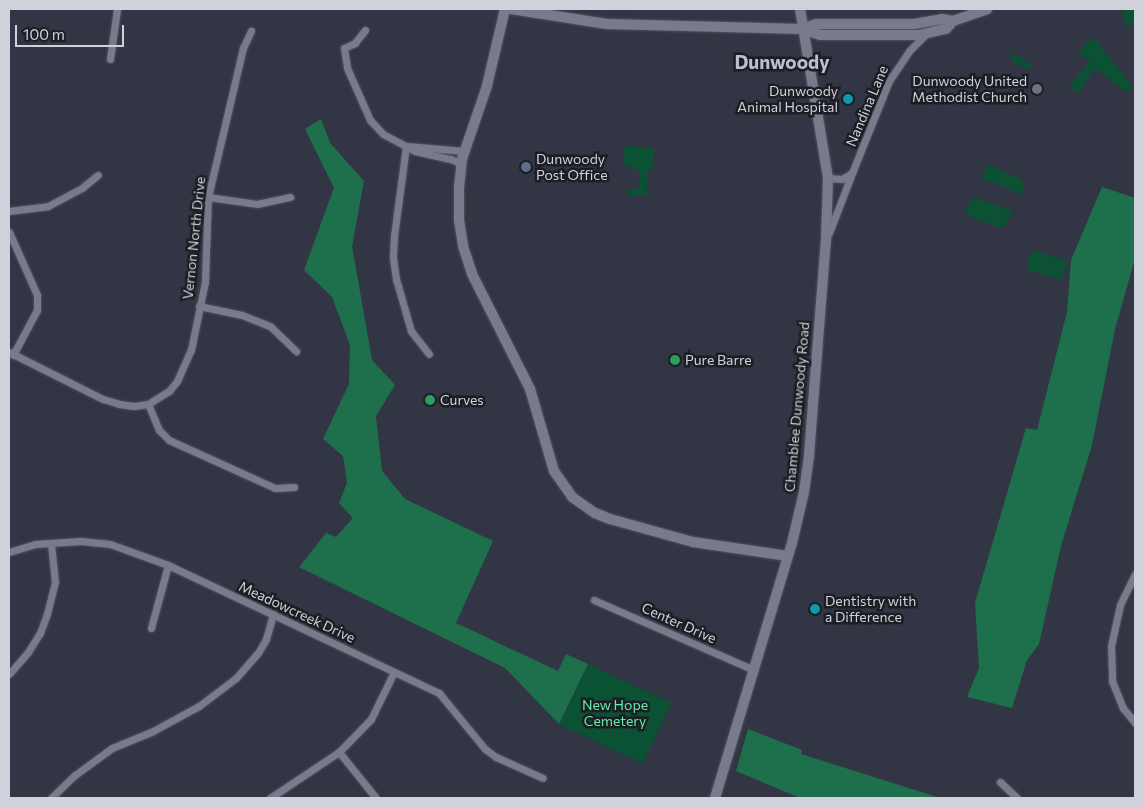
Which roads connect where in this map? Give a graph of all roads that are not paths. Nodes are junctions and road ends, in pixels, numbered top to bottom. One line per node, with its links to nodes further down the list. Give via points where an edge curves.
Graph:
1 (117, 9): 13 (street)
2 (505, 9): 15 (street, via 487,86)
3 (511, 9): 7 (street, via 608,24)
4 (800, 9): 7 (street, Chamblee Dunwoody Road)
5 (987, 9): 6 (street)
6 (953, 21): 7 (street, via 816,24); 10 (street, via 946,29)
7 (802, 29): 11 (street, via 820,35); 19 (street, Chamblee Dunwoody Road)
8 (365, 30): 14 (street, via 355,43 344,48 347,68 370,120 383,134)
9 (251, 31): 20 (street, Vernon North Drive, via 243,48)
10 (926, 34): 11 (street); 12 (street, Nandina Lane)
11 (898, 35): 12 (street, via 906,42)
12 (909, 51): 17 (street, Nandina Lane, via 889,81)
13 (110, 59)
14 (406, 146): 15 (street); 16 (street); 28 (street, via 393,258 411,332)
15 (464, 151): 16 (street)
16 (462, 164): 33 (street, via 459,220 472,274 525,376 548,456 559,480 572,497 603,516 648,531 693,542)
17 (852, 173): 19 (street, via 842,179); 24 (street, Nandina Lane)
18 (98, 175): 22 (street, via 48,206)
19 (828, 178): 24 (street, Chamblee Dunwoody Road)
20 (208, 197): 21 (street, via 257,204); 25 (street, Vernon North Drive, via 205,282)
21 (290, 197)
22 (9, 211)
23 (9, 232): 27 (street, via 37,295 37,310)
24 (826, 241): 33 (street, Chamblee Dunwoody Road, via 809,455 803,498)
25 (199, 306): 26 (street, via 242,315 271,327); 29 (street, Vernon North Drive, via 185,367 168,391)
26 (296, 351)
27 (11, 354): 29 (street, via 103,399 134,406)
28 (429, 354)
29 (148, 404): 30 (street, via 159,430 169,440 275,488)
30 (294, 487)
31 (51, 543): 32 (street, Meadowcreek Drive); 34 (street, Meadowcreek Drive, via 81,541 110,544); 41 (street, via 55,582 47,614 28,652)
32 (9, 552)
33 (788, 556): 39 (street, Chamblee Dunwoody Road)
34 (168, 565): 37 (street, Meadowcreek Drive); 38 (street)
35 (1135, 574): 42 (street, via 1120,605 1111,646 1112,681 1123,708)
36 (594, 600): 39 (street, Center Drive)
37 (273, 614): 40 (street, Meadowcreek Drive); 46 (street, via 262,646 236,678 191,710 112,748 75,775)
38 (151, 628)
39 (754, 670): 49 (street, Chamblee Dunwoody Road)
40 (394, 672): 43 (street, via 371,718); 44 (street, Meadowcreek Drive, via 439,693 485,749 496,757)
41 (9, 674)
42 (1135, 723)
43 (340, 752): 47 (street); 48 (street)
44 (543, 778)
45 (1000, 782): 50 (street)
46 (51, 798)
47 (270, 798)
48 (376, 798)
49 (715, 798)
50 (1017, 798)

